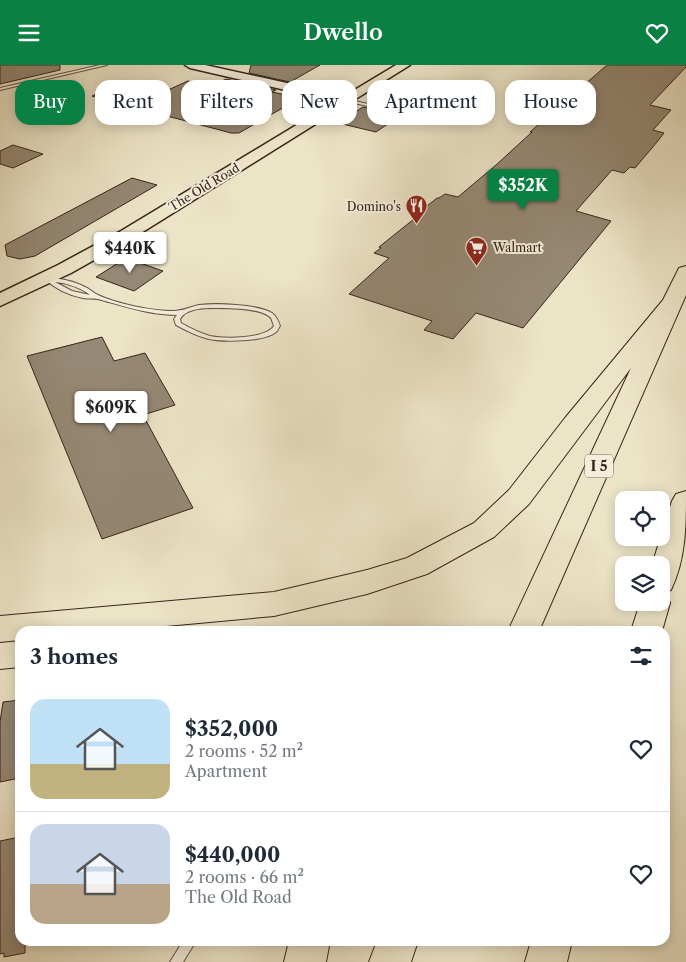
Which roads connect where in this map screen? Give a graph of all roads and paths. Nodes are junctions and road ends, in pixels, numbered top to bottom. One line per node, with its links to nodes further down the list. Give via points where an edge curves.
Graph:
1 (106, 65): 9 (lane)
2 (190, 65): 7 (main road)
3 (214, 65): 6 (main road)
4 (386, 65): 8 (main road, The Old Road)
5 (404, 65): 10 (main road, The Old Road)
6 (282, 82)
7 (282, 84)
8 (357, 86)
9 (0, 89)
10 (357, 89)
11 (290, 125): 15 (main road, The Old Road, via 72,249)
12 (299, 125): 14 (main road, The Old Road, via 190,197)
13 (686, 272): 18 (highway, I 5)
14 (48, 279): 16 (lane, via 71,283); 16 (lane, via 61,290); 17 (main road, The Old Road); 19 (main road)
15 (0, 284)
16 (95, 297): 20 (lane, via 152,311)
17 (0, 300)
18 (673, 301): 24 (highway, via 519,497 484,530 417,566 367,582 274,604); 25 (highway, I 5)
19 (0, 310)
20 (181, 313): 20 (lane, via 178,324 215,339 268,335 277,324 270,314 238,308 203,306)
21 (686, 501): 22 (highway)
22 (669, 556)
23 (652, 611): 26 (highway)
24 (33, 626)
25 (526, 626)
26 (648, 626)
27 (15, 628): 28 (highway)
28 (0, 629)
29 (15, 654): 30 (highway)
30 (0, 656)
31 (187, 946): 35 (lane)
32 (309, 946): 36 (highway)
33 (396, 946): 37 (highway)
34 (551, 946): 38 (highway)
35 (176, 962)
36 (304, 962)
37 (390, 962)
38 (546, 962)

